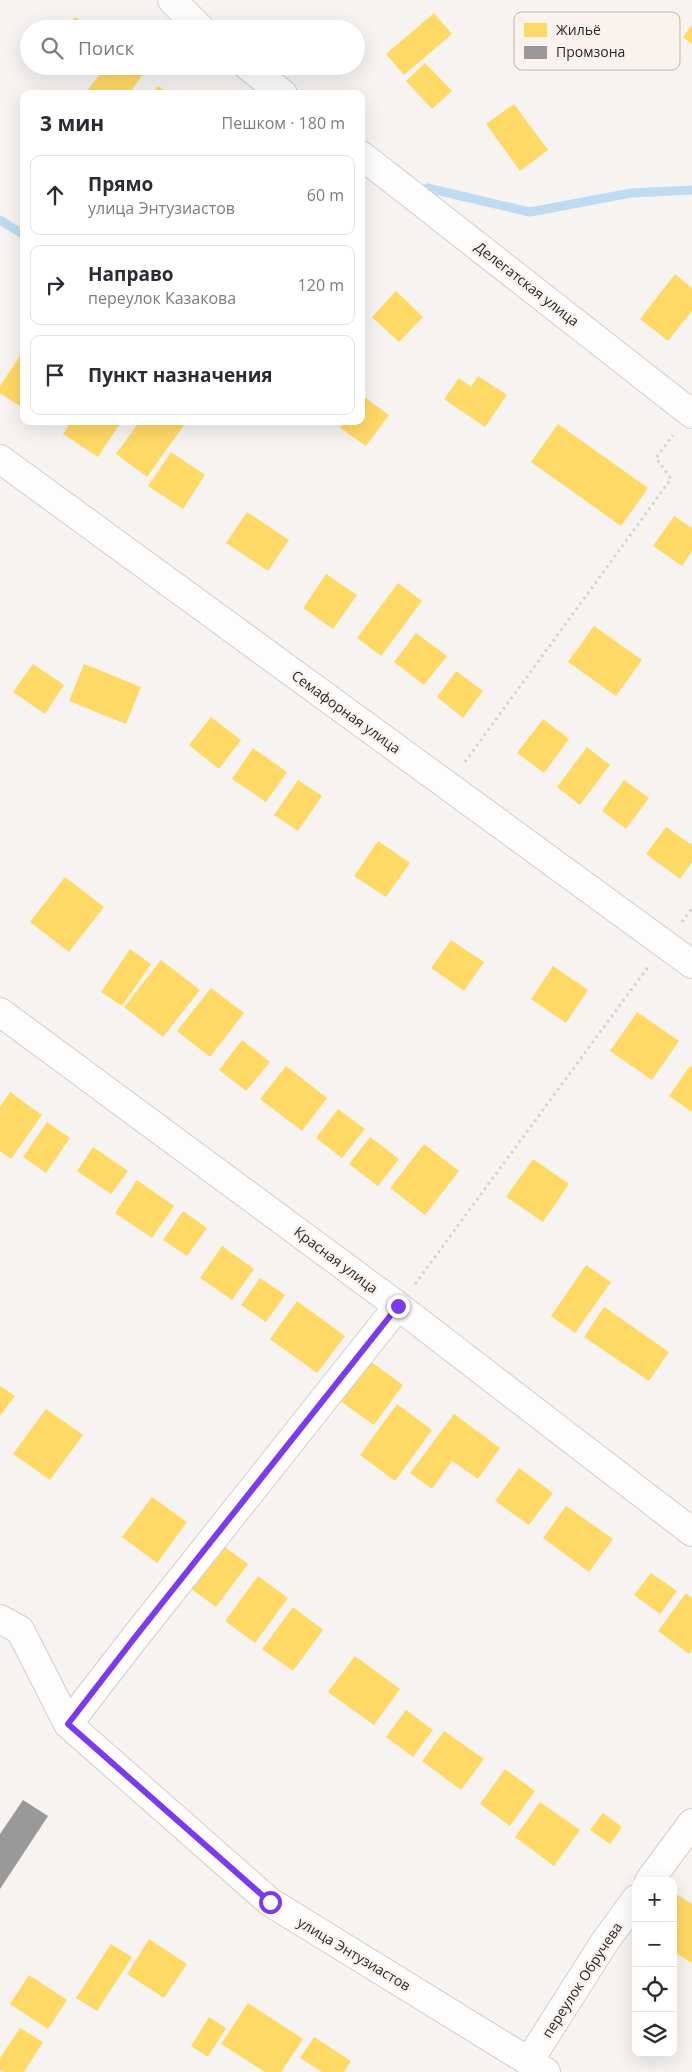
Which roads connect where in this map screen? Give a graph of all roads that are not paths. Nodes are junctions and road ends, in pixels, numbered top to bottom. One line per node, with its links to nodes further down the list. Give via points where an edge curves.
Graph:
1 (259, 75): 2 (street)
2 (278, 90)
3 (365, 158): 4 (street, Делегатская улица)
4 (691, 413)
5 (0, 459): 6 (street, Семафорная улица)
6 (692, 964)
7 (0, 1012): 8 (street, Красная улица)
8 (398, 1306): 9 (street, Красная улица); 11 (street)
9 (692, 1532)
10 (0, 1619): 11 (street, улица Энтузиастов, via 20,1630)
11 (68, 1724): 15 (street, улица Энтузиастов, via 270,1902)
12 (692, 1823): 13 (street)
13 (652, 1877)
14 (632, 1904): 15 (street, переулок Обручева, via 604,1943)
15 (537, 2066)

